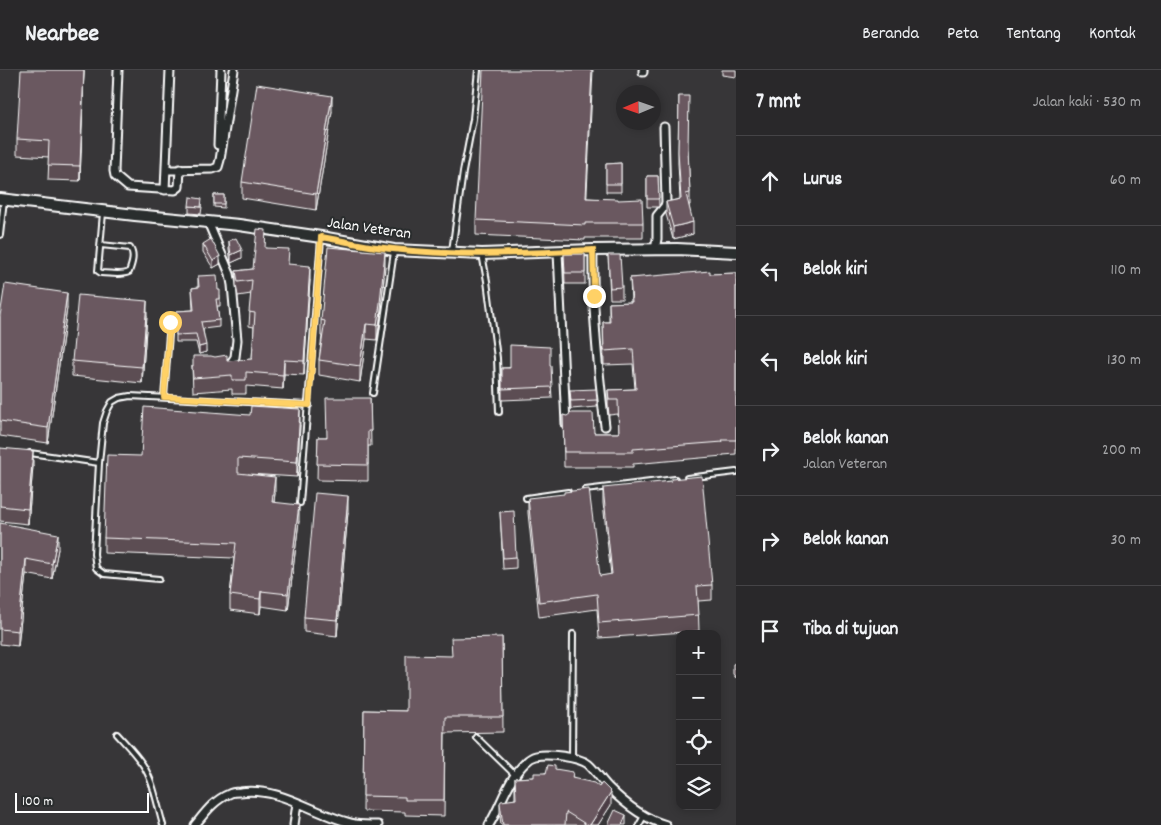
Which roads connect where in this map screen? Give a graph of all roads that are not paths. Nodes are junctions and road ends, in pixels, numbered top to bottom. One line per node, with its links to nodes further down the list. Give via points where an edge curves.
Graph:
1 (118, 70): 10 (street, via 115,176 128,187)
2 (170, 70): 9 (street)
3 (221, 70): 7 (street)
4 (234, 70): 7 (street)
5 (478, 70): 22 (lane)
6 (664, 127): 19 (street, via 666,202 657,216)
7 (218, 167): 8 (street)
8 (180, 169): 9 (street); 10 (street, via 179,187)
9 (166, 170): 10 (street)
10 (165, 190)
11 (2, 199): 12 (main road, Jalan Veteran); 14 (lane)
12 (104, 211): 13 (main road, Jalan Veteran); 16 (lane)
13 (208, 222): 15 (main road, Jalan Veteran); 25 (street, via 230,274 237,340 231,363)
14 (0, 235)
15 (321, 237): 17 (main road, Jalan Veteran); 28 (lane)
16 (101, 245): 16 (lane, via 130,248 133,256 129,272 99,273)
17 (394, 250): 22 (main road, Jalan Veteran); 26 (lane)
18 (593, 250): 19 (main road, Jalan Veteran); 20 (main road, Jalan Veteran); 31 (street, via 594,318)
19 (655, 250): 21 (main road, Jalan Veteran)
20 (558, 252): 23 (main road, Jalan Veteran); 30 (street)
21 (736, 252)
22 (452, 253): 23 (main road, Jalan Veteran)
23 (482, 254): 29 (lane, via 497,358)
24 (170, 322): 27 (lane)
25 (217, 366)
26 (373, 393)
27 (164, 397): 28 (lane); 33 (lane, via 130,396 112,402 103,423)
28 (309, 405): 38 (lane)
29 (499, 412)
30 (566, 426)
31 (605, 426)
32 (27, 453): 33 (lane)
33 (99, 463): 39 (lane, via 96,568 104,574)
34 (736, 472): 35 (lane)
35 (584, 490)
36 (575, 491): 37 (lane)
37 (526, 498)
38 (300, 504)
39 (159, 578)
40 (573, 634): 43 (lane)
41 (117, 734): 47 (lane, via 144,766)
42 (476, 737): 44 (lane)
43 (572, 758): 44 (street, via 537,756 529,759); 46 (street, via 587,763 609,788)
44 (515, 775): 51 (street)
45 (297, 803): 48 (street, via 250,790 230,793 217,800); 49 (street); 50 (street, via 354,824)
46 (644, 816): 52 (lane); 53 (street)
47 (163, 825)
48 (194, 825)
49 (294, 825)
50 (378, 825)
51 (489, 825)
52 (639, 825)
53 (666, 825)

